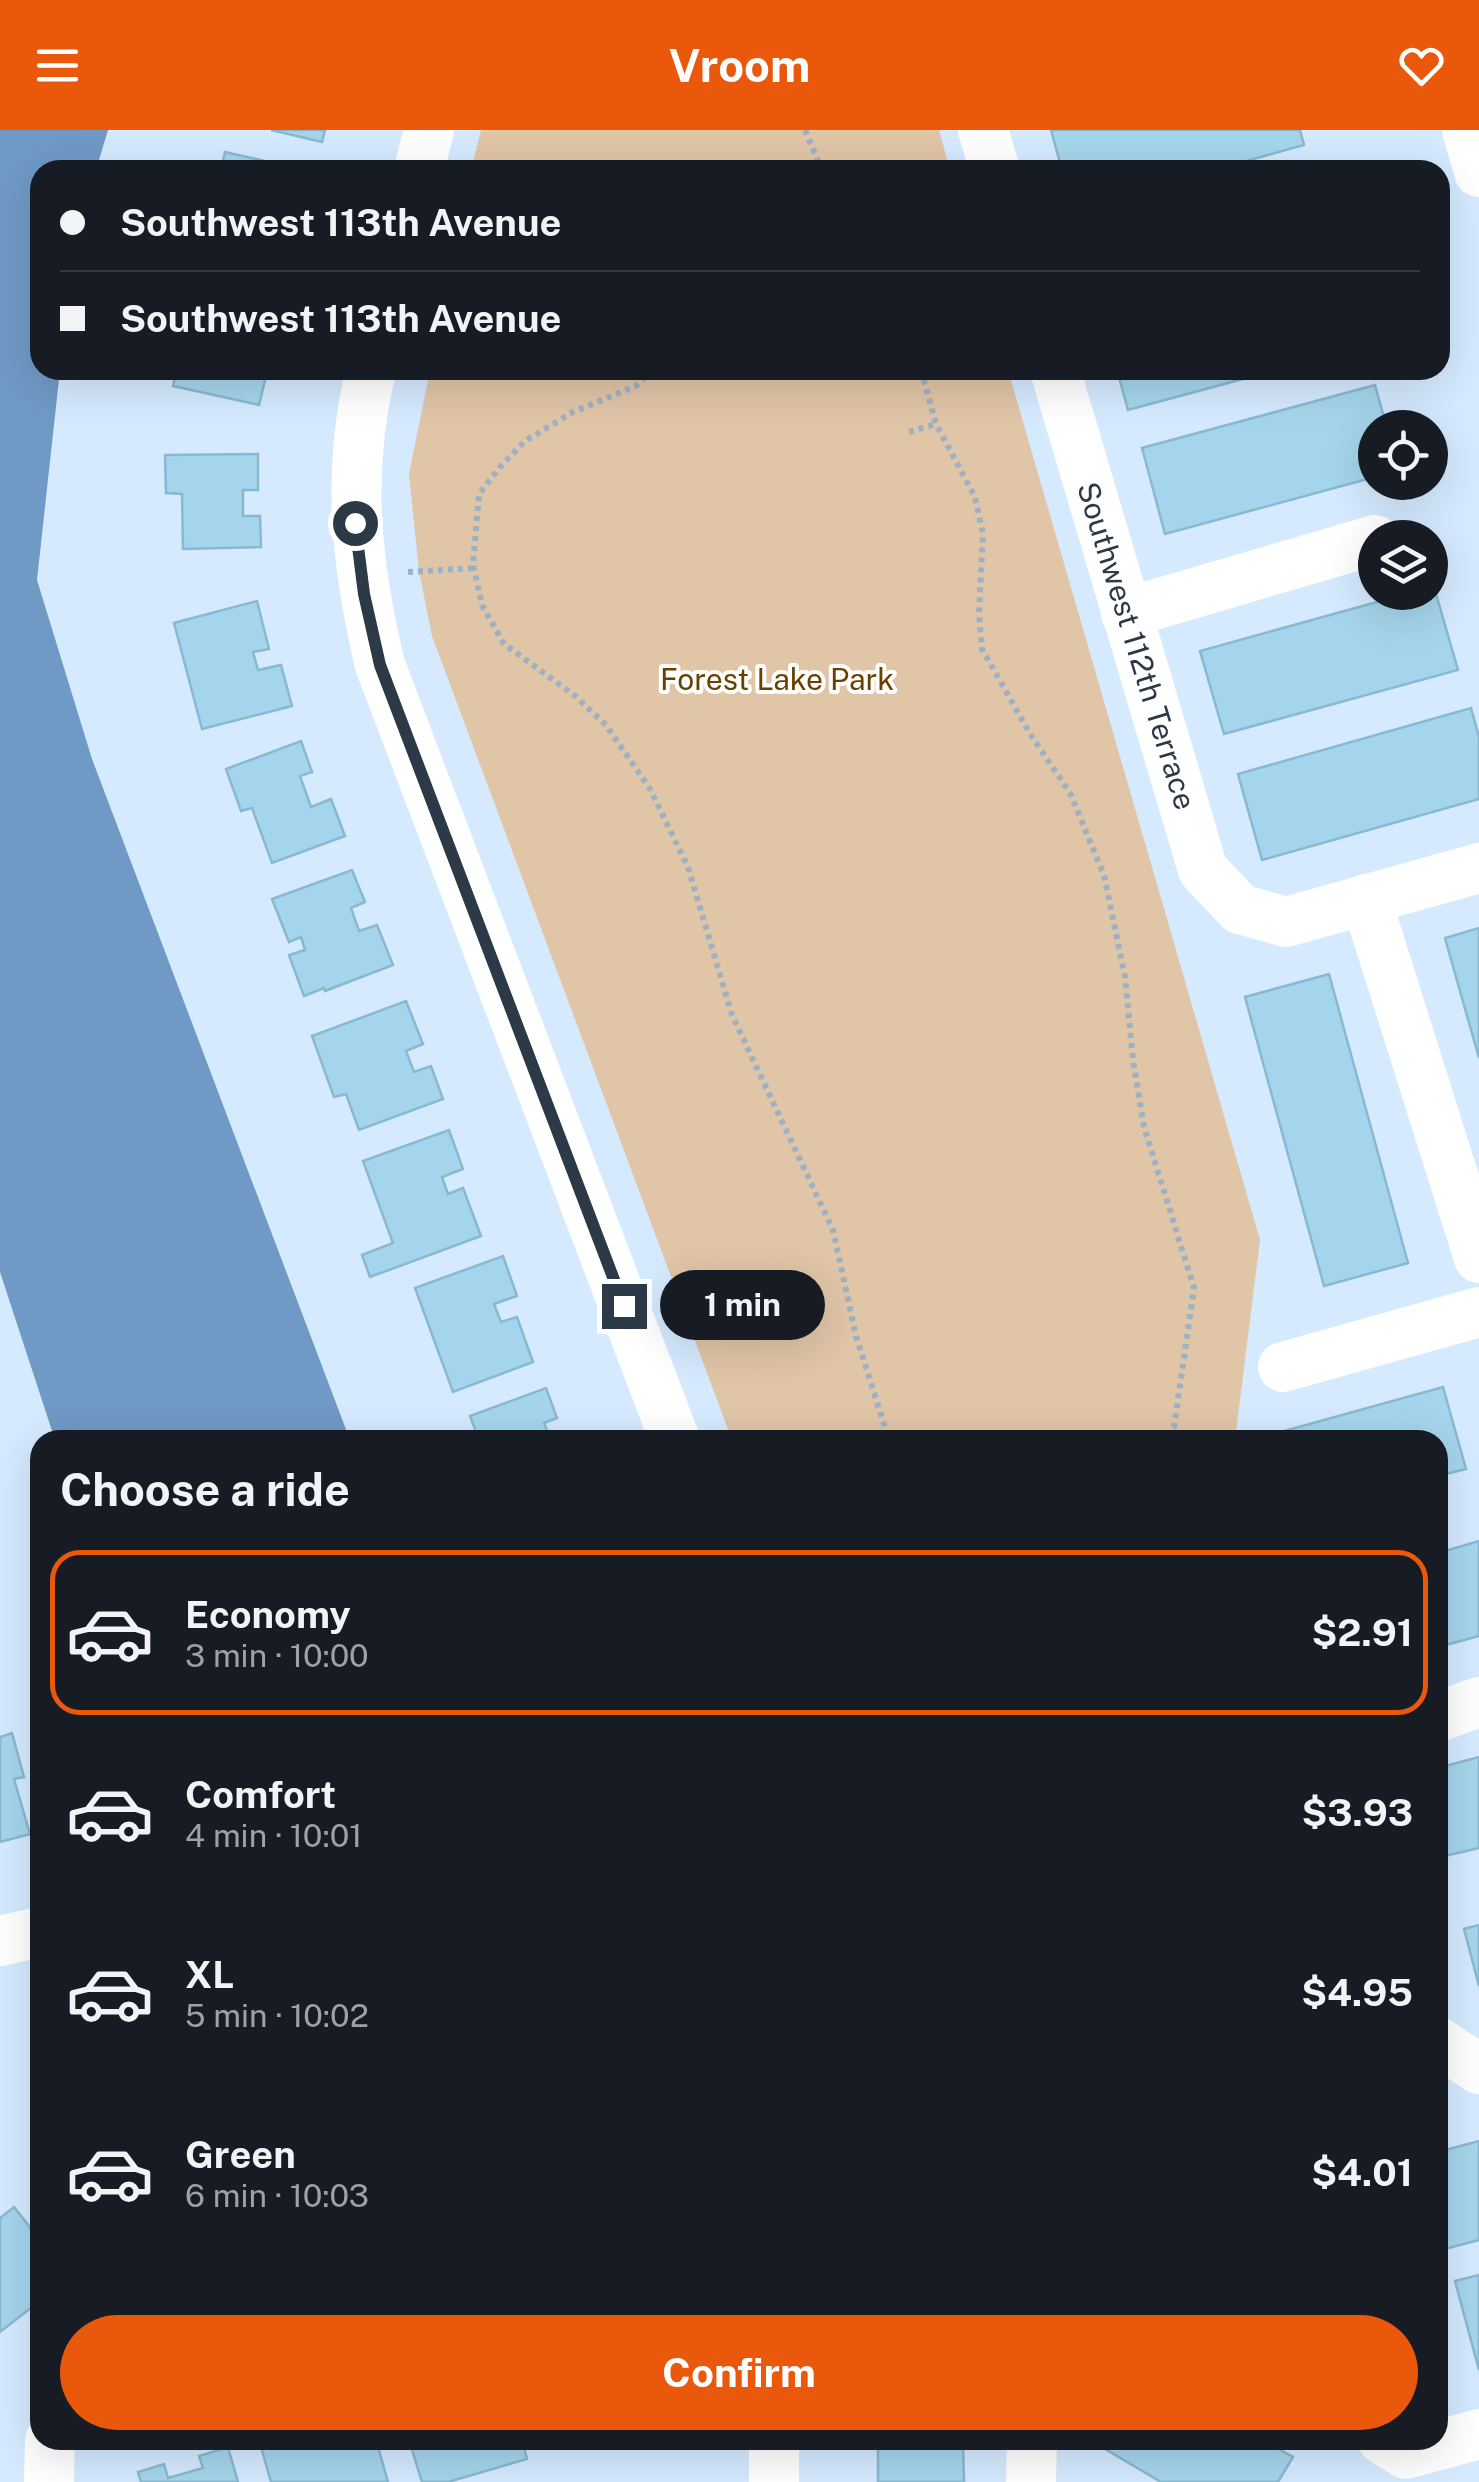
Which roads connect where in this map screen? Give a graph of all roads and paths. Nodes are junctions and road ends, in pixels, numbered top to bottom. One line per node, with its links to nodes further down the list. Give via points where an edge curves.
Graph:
1 (428, 130): 5 (street)
2 (805, 130): 6 (path)
3 (983, 130): 7 (street)
4 (1467, 130): 8 (street)
5 (421, 160)
6 (818, 160)
7 (992, 160)
8 (1479, 172)
9 (369, 380): 24 (street, via 356,460 355,523 380,665)
10 (642, 380): 16 (path, via 573,412 500,467 480,494)
11 (925, 380): 13 (path)
12 (1058, 380): 18 (street, Southwest 112th Terrace)
13 (936, 424): 14 (path); 26 (path, via 976,497 983,534 982,650 1070,793 1104,876 1144,1128 1194,1288)
14 (909, 432)
15 (1358, 545): 18 (street)
16 (475, 568): 17 (path); 25 (path, via 482,605 504,644 606,725 650,789 688,867 732,1015 834,1230)
17 (408, 572)
18 (1126, 614): 20 (street, Southwest 112th Terrace, via 1203,870 1240,909 1286,922)
19 (1479, 868): 20 (street)
20 (1366, 899): 21 (street)
21 (1479, 1258)
22 (1479, 1312): 23 (street)
23 (1283, 1368)
24 (670, 1430)
25 (885, 1430)
26 (1172, 1430)
27 (1479, 1702): 28 (street)
28 (1448, 1713)
29 (30, 1934): 30 (street)
30 (0, 1941)
31 (1448, 2049): 32 (street)
32 (1479, 2069)
33 (1479, 2434): 34 (street)
34 (1448, 2442)
35 (50, 2450): 38 (street)
36 (774, 2450): 39 (street)
37 (1032, 2450): 40 (street)
38 (50, 2482)
39 (774, 2482)
40 (1031, 2482)

